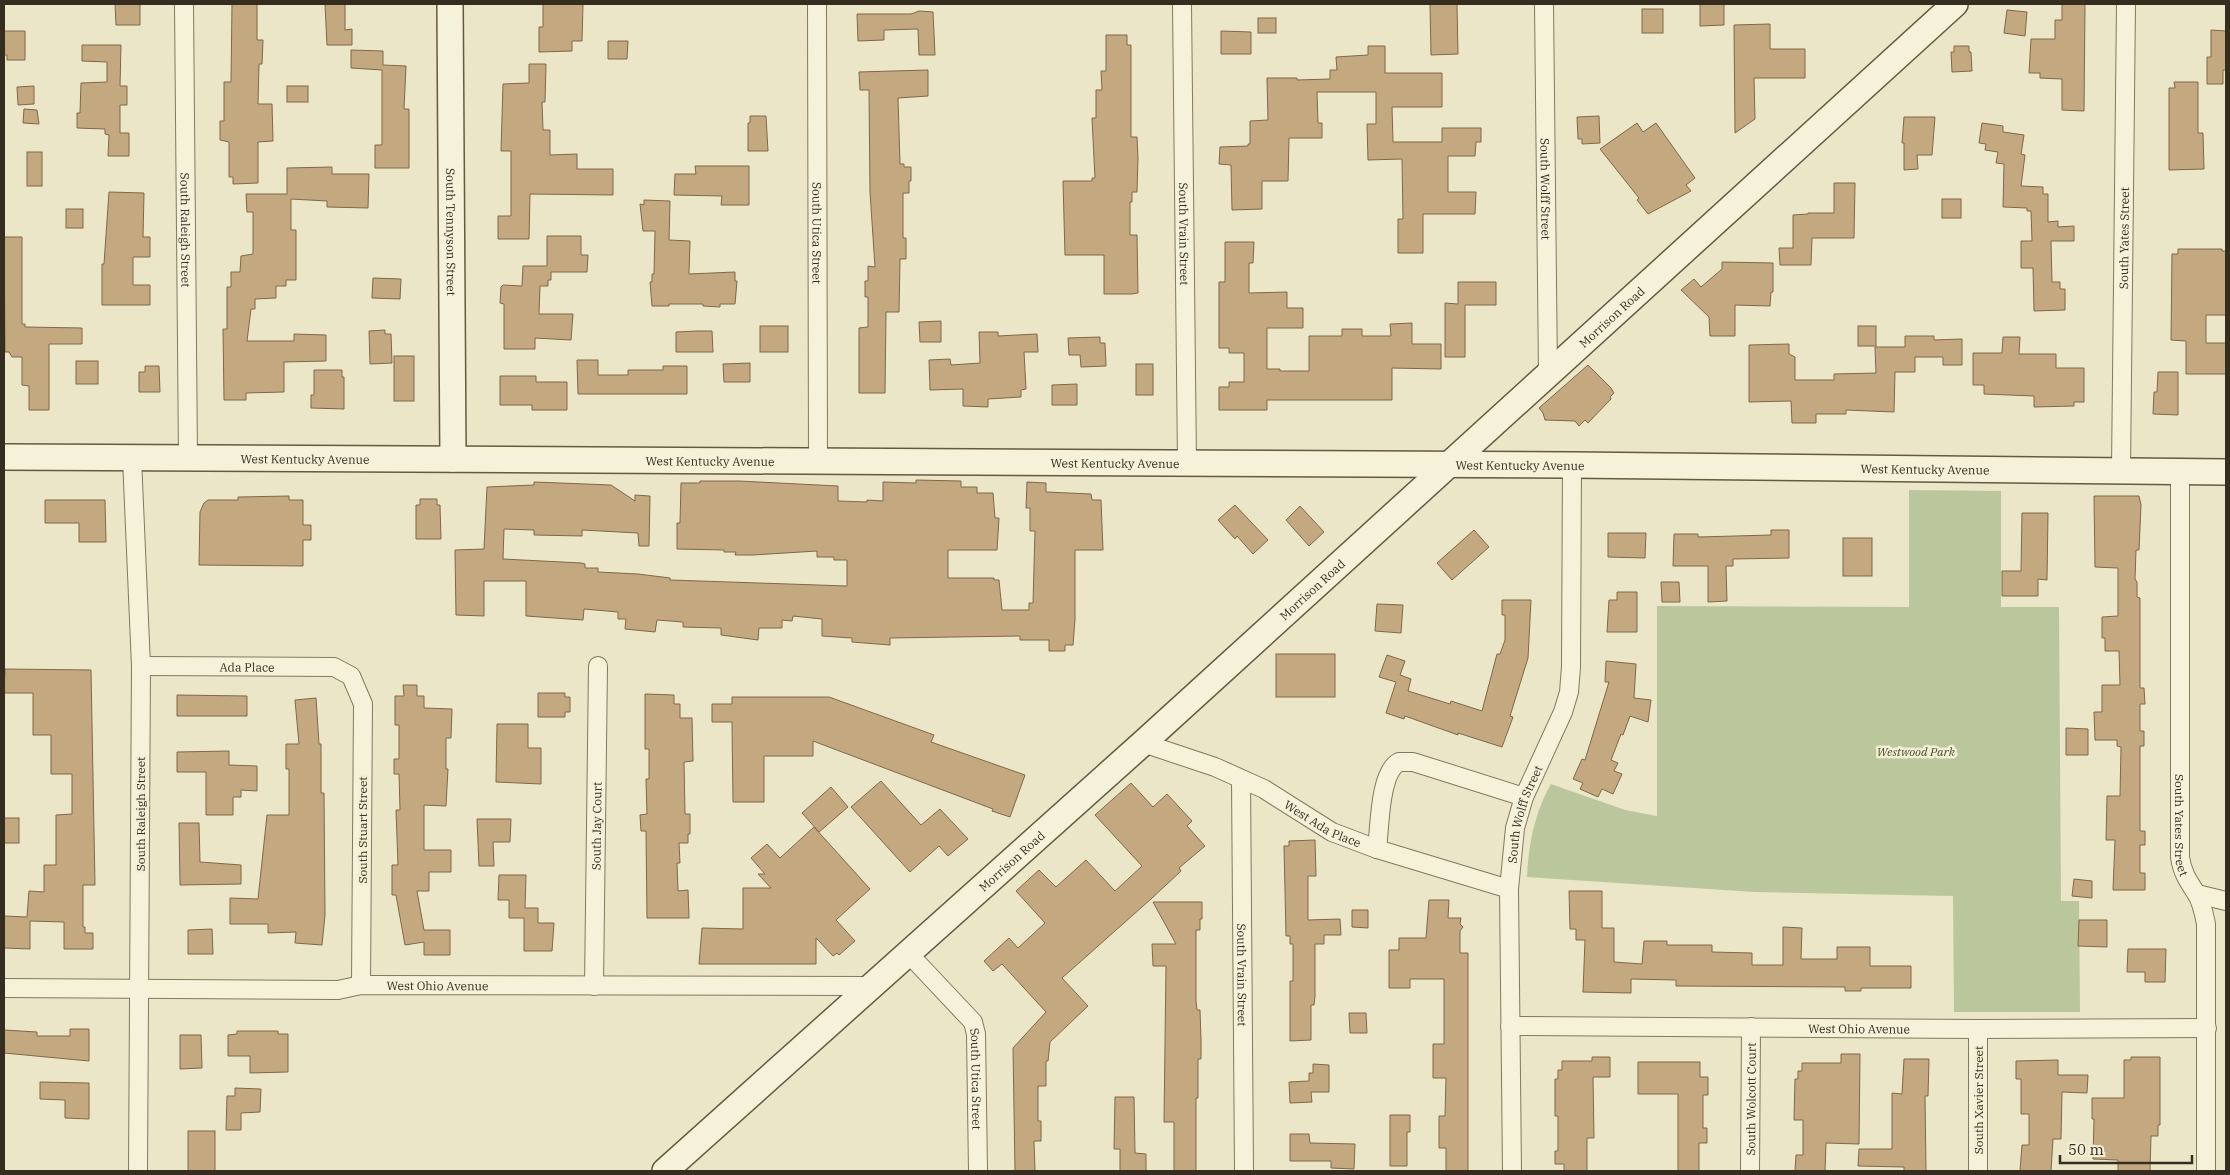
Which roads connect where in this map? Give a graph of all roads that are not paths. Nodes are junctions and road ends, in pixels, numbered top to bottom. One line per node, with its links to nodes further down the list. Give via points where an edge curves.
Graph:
1 (184, 4): 11 (street, South Raleigh Street)
2 (450, 4): 12 (street, South Tennyson Street)
3 (817, 4): 13 (street, South Utica Street)
4 (1182, 4): 14 (street, South Vrain Street)
5 (1544, 4): 8 (street, South Wolff Street)
6 (1955, 4): 8 (street, Morrison Road)
7 (2126, 4): 17 (street, South Yates Street)
8 (1548, 373): 15 (street, Morrison Road)
9 (4, 457): 10 (street, West Kentucky Avenue)
10 (132, 458): 11 (street, West Kentucky Avenue); 20 (street, South Raleigh Street)
11 (188, 458): 12 (street, West Kentucky Avenue)
12 (453, 459): 13 (street, West Kentucky Avenue)
13 (818, 461): 14 (street, West Kentucky Avenue)
14 (1187, 463): 15 (street, West Kentucky Avenue)
15 (1451, 464): 16 (street, West Kentucky Avenue); 23 (street, Morrison Road)
16 (1572, 465): 17 (street, West Kentucky Avenue); 25 (street, South Wolff Street, via 1569,692)
17 (2121, 470): 18 (street, West Kentucky Avenue)
18 (2180, 471): 19 (street, West Kentucky Avenue); 28 (street, South Yates Street, via 2180,858 2181,868)
19 (2226, 472)
20 (141, 666): 22 (street, Ada Place, via 334,667); 35 (street, South Raleigh Street)
21 (598, 666): 32 (street, South Jay Court)
22 (351, 676): 31 (street, South Stuart Street, via 364,704)
23 (1143, 743): 24 (street, West Ada Place, via 1215,767); 30 (street, Morrison Road)
24 (1241, 780): 26 (street, West Ada Place, via 1264,790 1332,832); 43 (street, South Vrain Street)
25 (1524, 797): 26 (street, via 1413,762 1399,762 1391,768 1385,781); 27 (street, South Wolff Street, via 1513,841)
26 (1377, 849): 27 (street, West Ada Place)
27 (1509, 889): 36 (street, South Wolff Street)
28 (2197, 894): 29 (street); 38 (street, South Yates Street, via 2206,924)
29 (2226, 901)
30 (908, 953): 33 (street, Morrison Road); 42 (street, South Utica Street, via 972,1022 976,1034)
31 (361, 986): 32 (street, West Ohio Avenue); 35 (street, West Ohio Avenue, via 338,990)
32 (594, 986): 33 (street, West Ohio Avenue)
33 (871, 986): 41 (street, Morrison Road)
34 (4, 988): 35 (street, West Ohio Avenue)
35 (138, 989): 40 (street, South Raleigh Street)
36 (1510, 1026): 37 (street, West Ohio Avenue); 44 (street, South Wolff Street)
37 (1750, 1027): 39 (street, West Ohio Avenue); 45 (street, South Wolcott Court)
38 (2207, 1028): 39 (street, West Ohio Avenue); 47 (street, South Yates Street)
39 (1978, 1029): 46 (street, South Xavier Street)
40 (138, 1171)
41 (666, 1171)
42 (978, 1171)
43 (1244, 1171)
44 (1512, 1171)
45 (1750, 1171)
46 (1978, 1171)
47 (2206, 1171)

